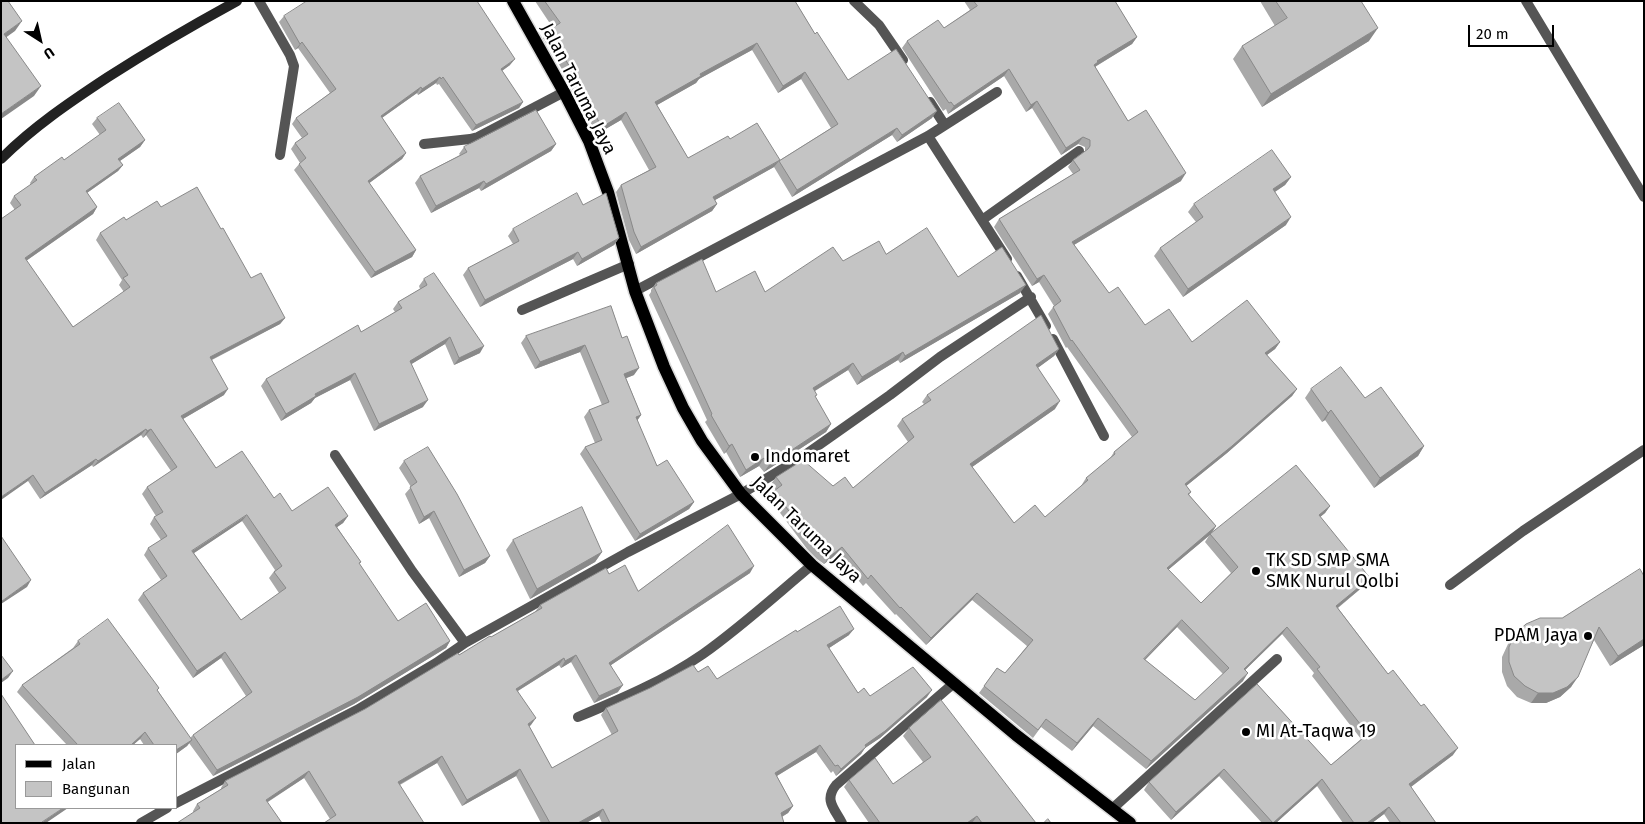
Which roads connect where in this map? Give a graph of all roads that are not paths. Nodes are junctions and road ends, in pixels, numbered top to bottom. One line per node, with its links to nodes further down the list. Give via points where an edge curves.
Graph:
1 (237, 1): 15 (street, via 90,89 44,120)
2 (260, 1): 14 (street, via 294,66)
3 (513, 1): 7 (main road, Jalan Taruma Jaya)
4 (854, 1): 6 (street, via 878,25)
5 (1526, 1): 16 (street)
6 (906, 65)
7 (564, 92): 12 (street, via 470,140); 18 (main road, Jalan Taruma Jaya, via 589,141 605,183)
8 (997, 92): 10 (street)
9 (926, 95): 10 (street)
10 (944, 124): 11 (street)
11 (928, 136): 17 (street); 19 (street)
12 (424, 144)
13 (1079, 151): 17 (street)
14 (280, 155)
15 (1, 159)
16 (1644, 197)
17 (982, 220): 20 (street)
18 (629, 264): 19 (main road, Jalan Taruma Jaya); 21 (street)
19 (635, 291): 25 (main road, Jalan Taruma Jaya, via 683,408 702,441)
20 (1031, 297): 22 (street); 25 (street, via 940,357 810,452)
21 (522, 310)
22 (1104, 436)
23 (1644, 450): 27 (street, via 1523,530)
24 (335, 455): 28 (street)
25 (742, 494): 26 (main road, Jalan Taruma Jaya); 28 (street, via 628,552)
26 (812, 564): 30 (main road, Jalan Taruma Jaya); 31 (street, via 702,654 642,690)
27 (1450, 585)
28 (465, 643): 32 (street, via 357,710)
29 (1278, 659): 34 (street)
30 (954, 683): 34 (main road, Jalan Taruma Jaya); 36 (street, via 836,785 830,797 831,804)
31 (578, 717)
32 (178, 802)
33 (165, 809): 35 (street)
34 (1112, 809): 37 (main road, Jalan Taruma Jaya)
35 (141, 823)
36 (842, 823)
37 (1130, 823)

